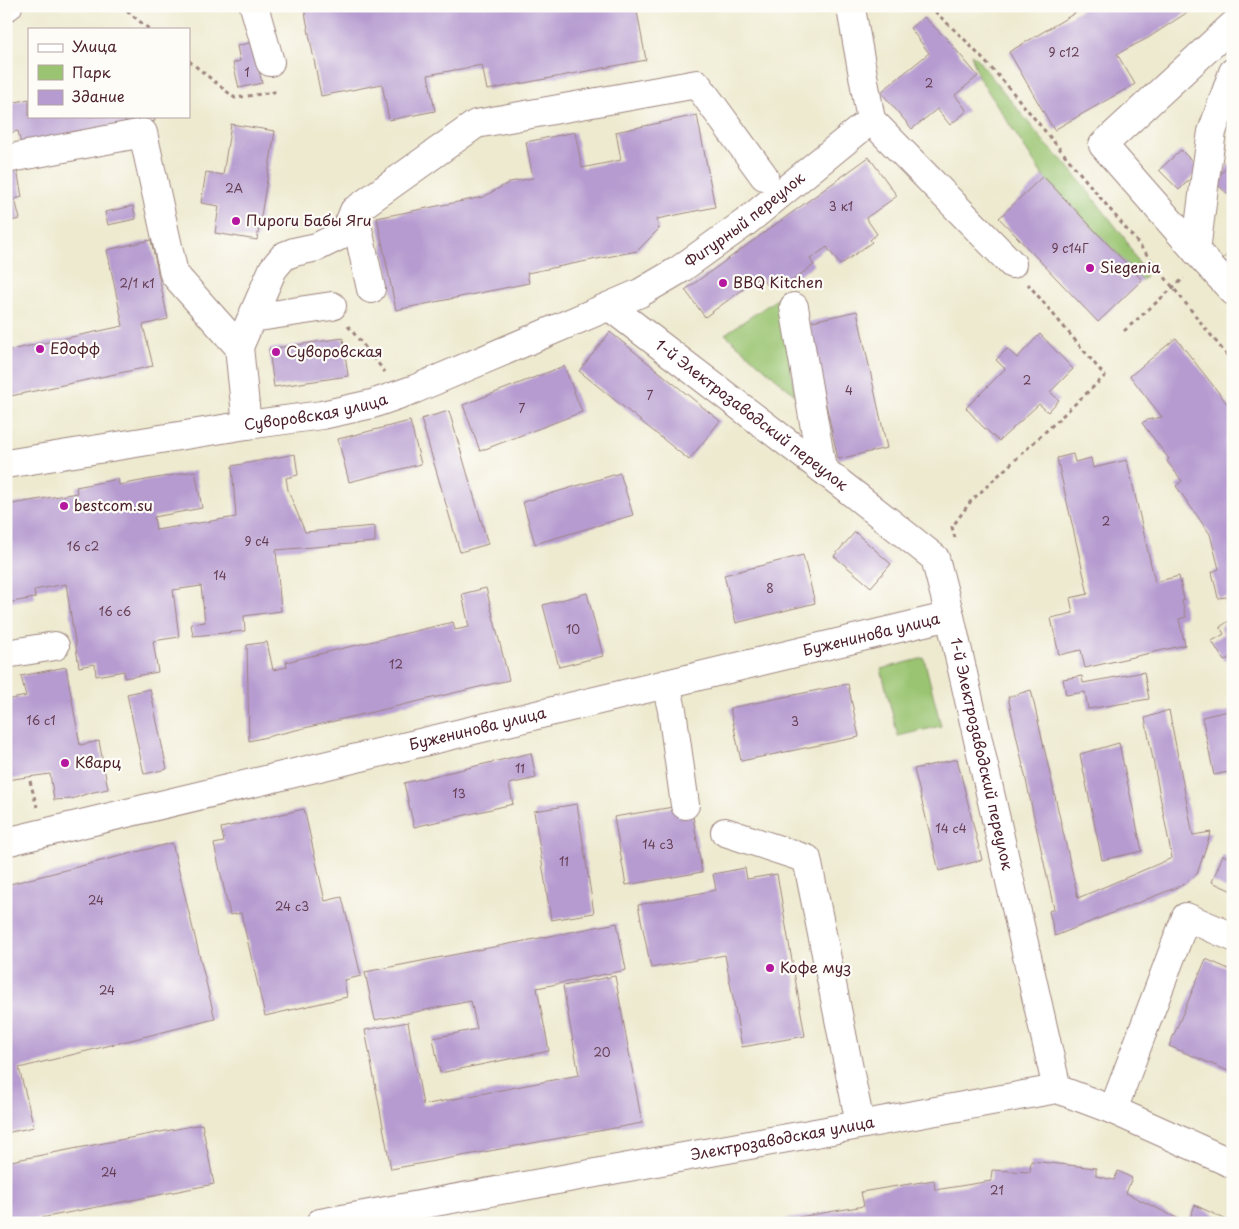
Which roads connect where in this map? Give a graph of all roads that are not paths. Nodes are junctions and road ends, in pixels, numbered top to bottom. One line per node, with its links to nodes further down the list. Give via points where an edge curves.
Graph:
1 (254, 6): 4 (street)
2 (852, 14): 6 (street)
3 (1233, 25): 10 (street, via 1103,145)
4 (270, 62)
5 (1233, 72): 10 (street, via 1212,132)
6 (871, 120): 11 (street); 15 (street, Фигурный переулок, via 746,222 679,270)
7 (6, 159): 18 (street, via 143,133 174,274)
8 (764, 176): 9 (street, via 697,84 476,124)
9 (354, 211): 12 (street); 17 (street, via 347,228 337,237 317,247 284,256 279,261)
10 (1196, 251): 13 (street)
11 (1012, 264)
12 (371, 289)
13 (1233, 291)
14 (332, 306): 17 (street)
15 (610, 307): 19 (street, Суворовская улица, via 372,404 322,415); 21 (street, 1-й Электрозаводский переулок)
16 (794, 307): 21 (street)
17 (252, 318): 18 (street)
18 (240, 348): 19 (street)
19 (247, 425): 20 (street, Суворовская улица)
20 (6, 464)
21 (822, 469): 22 (street, 1-й Электрозаводский переулок, via 935,558)
22 (950, 616): 25 (street, Буженинова улица); 30 (street, 1-й Электрозаводский переулок)
23 (55, 646): 24 (street)
24 (6, 654)
25 (666, 684): 26 (street); 28 (street, Буженинова улица)
26 (685, 805)
27 (726, 832): 32 (street, via 807,859)
28 (6, 842)
29 (1233, 937): 31 (street, via 1186,917)
30 (1057, 1088): 31 (street); 32 (street, Электрозаводская улица)
31 (1113, 1110): 33 (street)
32 (860, 1124): 34 (street, Электрозаводская улица)
33 (1233, 1164)
34 (320, 1223)

